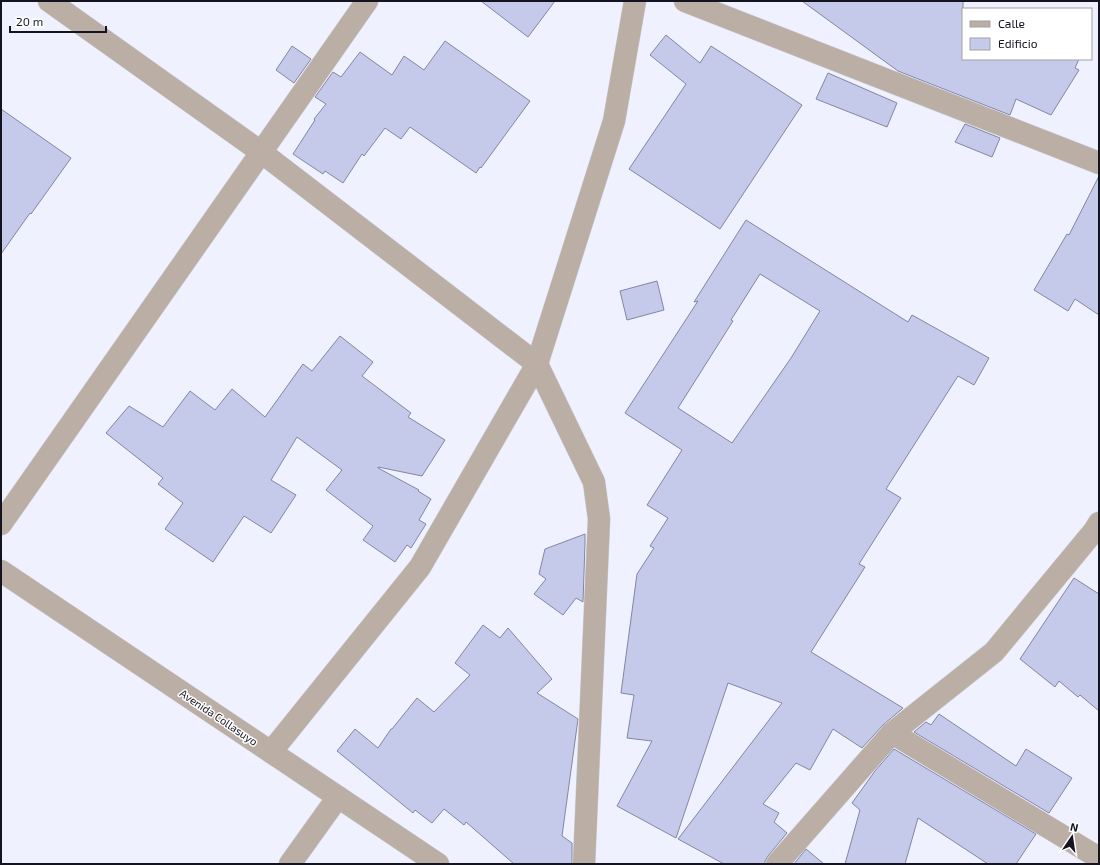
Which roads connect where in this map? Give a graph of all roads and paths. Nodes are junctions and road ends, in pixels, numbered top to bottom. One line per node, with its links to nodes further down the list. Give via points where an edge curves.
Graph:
1 (49, 1): 5 (street)
2 (367, 1): 5 (street)
3 (635, 1): 7 (street, via 614,121)
4 (686, 1): 6 (street)
5 (261, 152): 7 (street); 9 (street)
6 (1099, 163)
7 (538, 364): 12 (street, via 420,567); 17 (street, via 594,482 599,519)
8 (1099, 523): 11 (street, via 994,652)
9 (1, 524)
10 (1, 571): 12 (street, Avenida Collasuyo)
11 (892, 733): 14 (street); 18 (street)
12 (271, 752): 13 (street, Avenida Collasuyo)
13 (338, 796): 15 (street); 16 (street, Avenida Collasuyo)
14 (1099, 858)
15 (290, 864)
16 (438, 864)
17 (584, 864)
18 (777, 864)

